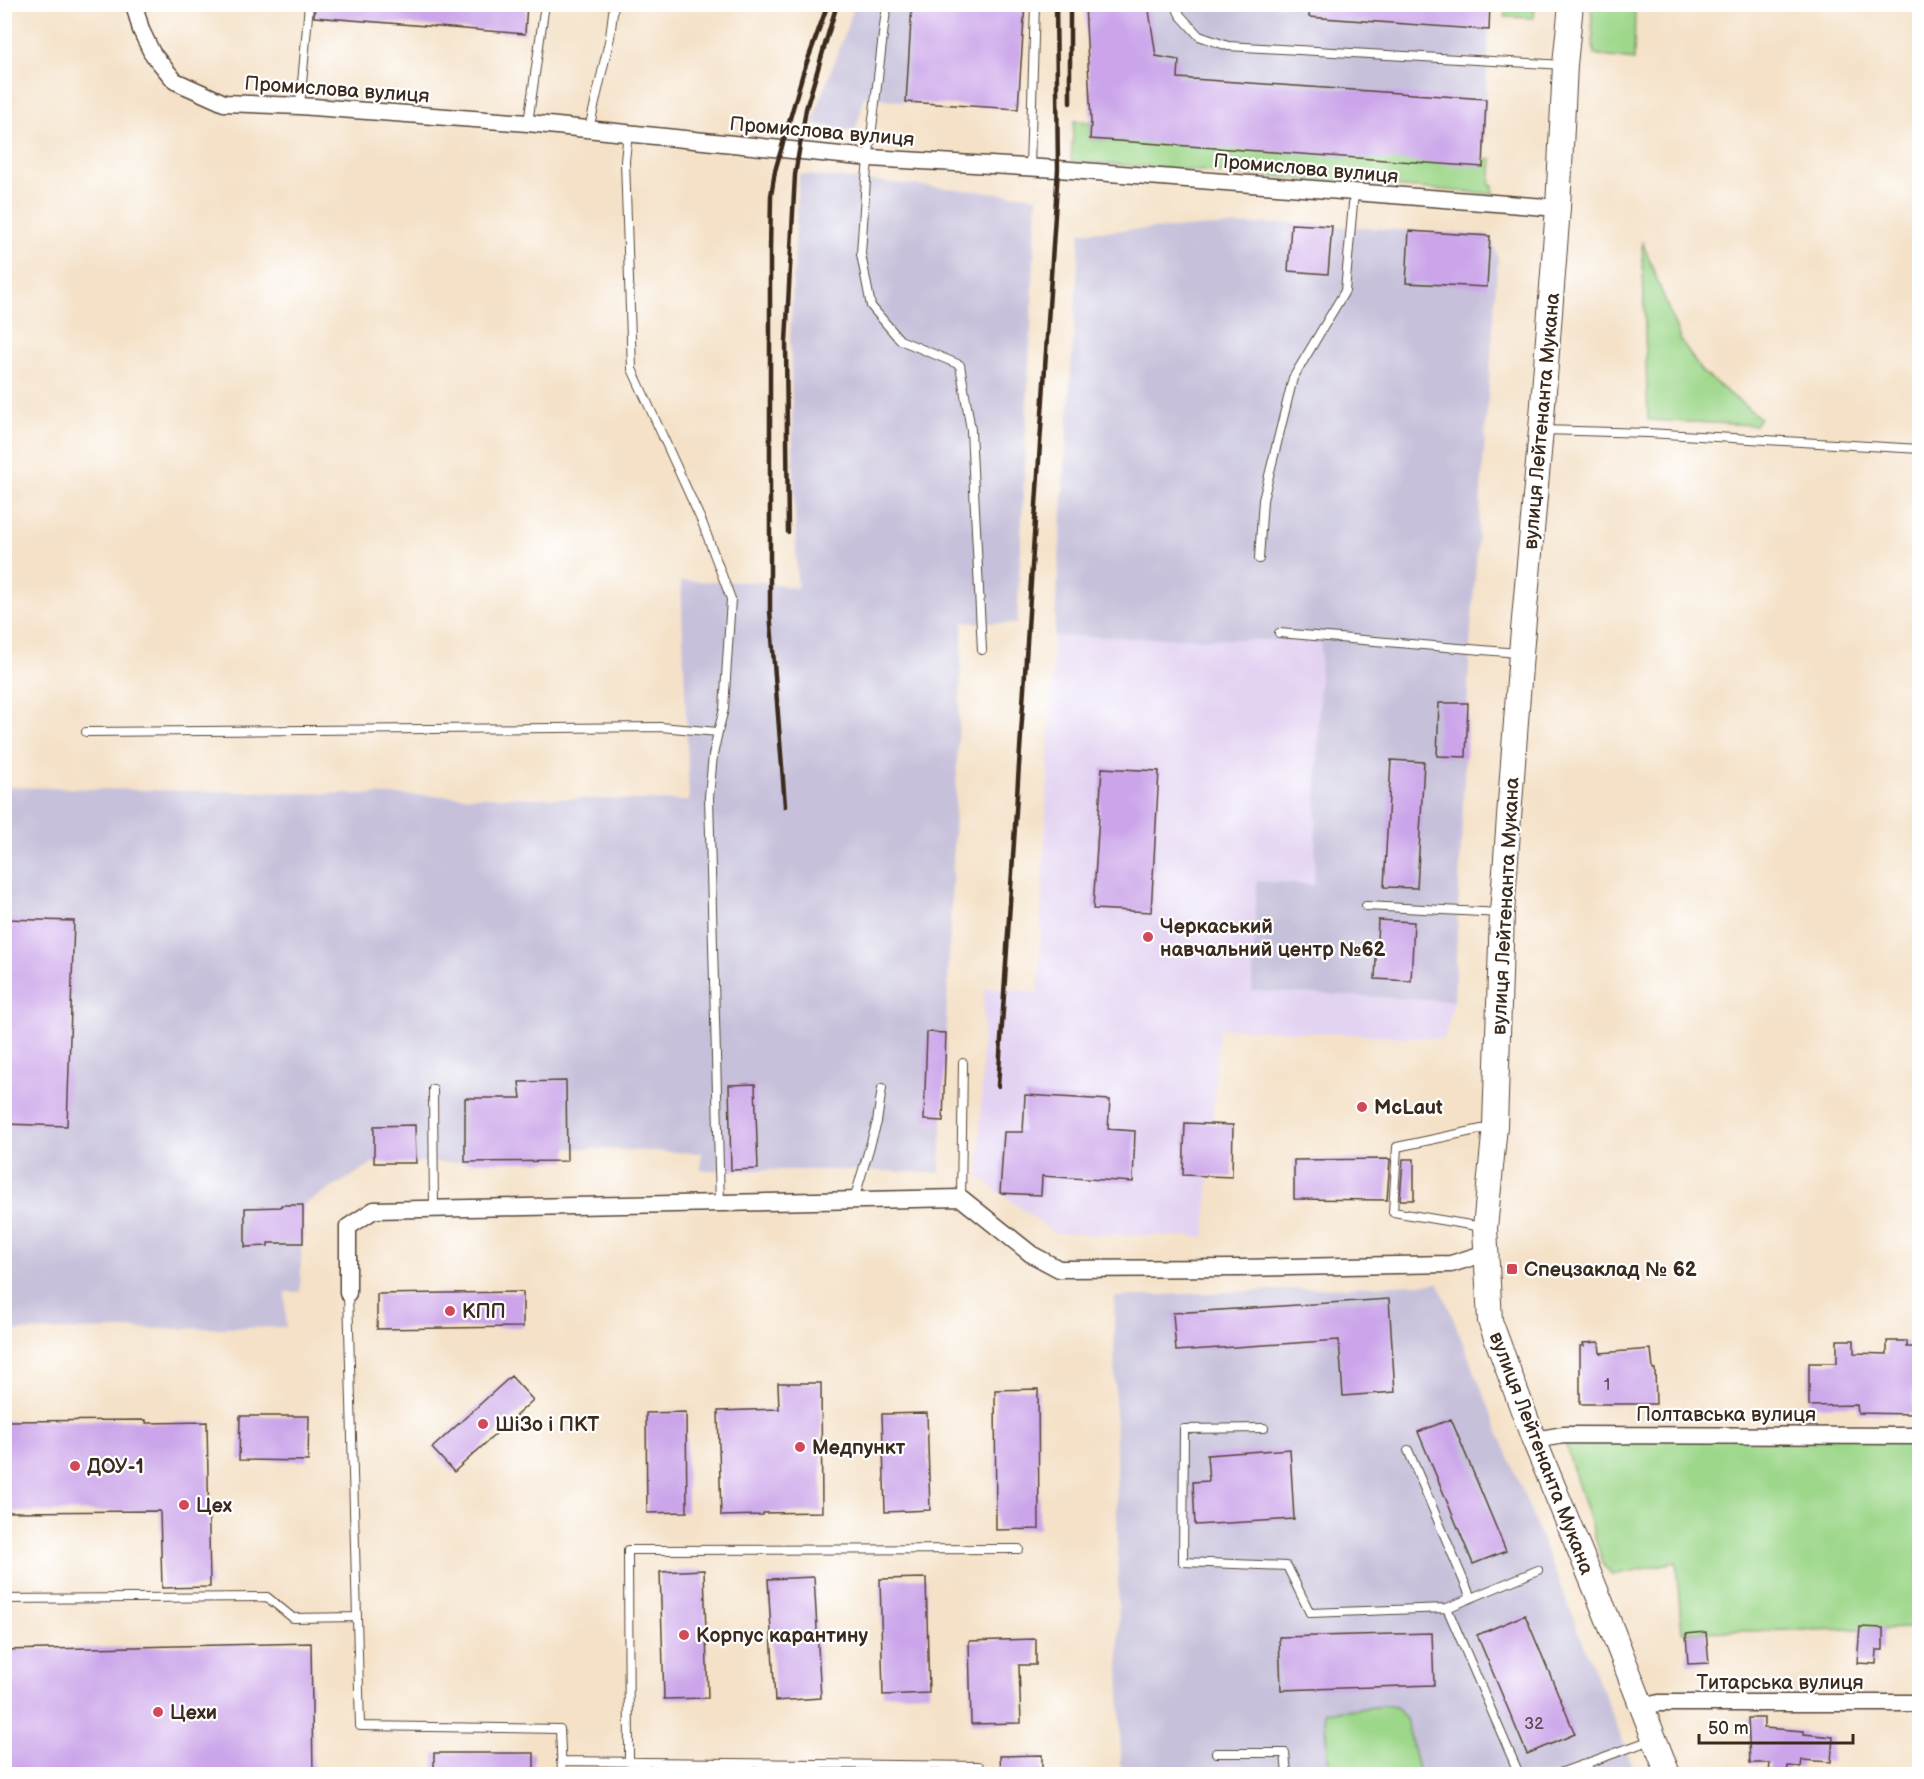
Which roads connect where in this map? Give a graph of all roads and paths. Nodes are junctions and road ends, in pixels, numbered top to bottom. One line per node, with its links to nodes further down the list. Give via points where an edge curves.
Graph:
1 (134, 4): 10 (street, Промислова вулиця, via 152,53 175,81 224,103)
2 (309, 4): 10 (lane)
3 (545, 4): 11 (lane)
4 (614, 4): 12 (lane)
5 (888, 4): 14 (lane)
6 (1035, 4): 15 (lane)
7 (1175, 4): 9 (lane, via 1199,36 1228,46)
8 (1571, 4): 9 (main road, вулиця Лейтенанта Мукана)
9 (1565, 65): 17 (main road, вулиця Лейтенанта Мукана)
10 (300, 106): 11 (street, Промислова вулиця)
11 (528, 123): 12 (street, Промислова вулиця)
12 (589, 129): 13 (street, Промислова вулиця)
13 (628, 132): 14 (street, Промислова вулиця); 25 (lane, via 625,161 632,369 702,522 731,599 724,709)
14 (870, 158): 15 (street, Промислова вулиця); 22 (lane, via 861,255 871,306 900,340 960,365 971,430)
15 (1030, 167): 16 (street, Промислова вулиця)
16 (1354, 193): 17 (street, Промислова вулиця); 20 (lane, via 1345,291 1293,378 1263,501)
17 (1558, 208): 18 (main road, вулиця Лейтенанта Мукана)
18 (1541, 430): 19 (lane); 23 (main road, вулиця Лейтенанта Мукана)
19 (1920, 449)
20 (1259, 559)
21 (1280, 633): 23 (lane)
22 (982, 650)
23 (1521, 653): 27 (main road, вулиця Лейтенанта Мукана)
24 (86, 732): 25 (lane, via 660,727)
25 (718, 732): 34 (lane, via 709,797)
26 (1366, 906): 27 (lane)
27 (1502, 913): 31 (main road, вулиця Лейтенанта Мукана)
28 (963, 1063): 32 (lane)
29 (882, 1088): 33 (lane, via 877,1122)
30 (434, 1089): 35 (lane)
31 (1495, 1126): 36 (main road, вулиця Лейтенанта Мукана); 36 (lane, via 1397,1147 1393,1212)
32 (960, 1198): 33 (street); 37 (street, via 1031,1254 1059,1269 1451,1264)
33 (854, 1201): 34 (street)
34 (720, 1204): 35 (street)
35 (434, 1210): 38 (street, via 374,1210 348,1227)
36 (1485, 1228): 37 (main road, вулиця Лейтенанта Мукана)
37 (1486, 1253): 41 (main road, вулиця Лейтенанта Мукана, via 1490,1321)
38 (348, 1293): 48 (lane)
39 (1264, 1428): 47 (lane, via 1184,1429 1183,1562 1287,1566 1311,1613)
40 (1920, 1436): 41 (street, Полтавська вулиця, via 1564,1435)
41 (1534, 1440): 50 (main road, вулиця Лейтенанта Мукана)
42 (1408, 1450): 45 (lane)
43 (1019, 1549): 54 (lane, via 628,1550)
44 (1538, 1570): 45 (lane)
45 (1471, 1598): 47 (lane)
46 (4, 1599): 48 (lane, via 267,1597 293,1618)
47 (1447, 1608): 59 (lane)
48 (357, 1617): 53 (lane, via 360,1726 560,1729)
49 (1920, 1703): 50 (street, Титарська вулиця, via 1659,1703)
50 (1641, 1707): 51 (main road, вулиця Лейтенанта Мукана)
51 (1654, 1739): 55 (lane); 62 (main road, вулиця Лейтенанта Мукана)
52 (1216, 1753): 58 (lane, via 1285,1753)
53 (561, 1761): 54 (lane); 57 (lane)
54 (629, 1762): 56 (lane)
55 (1586, 1763): 60 (lane); 61 (lane)
56 (979, 1766)
57 (562, 1774)
58 (1287, 1774)
59 (1519, 1774)
60 (1557, 1774)
61 (1591, 1774)
62 (1668, 1774)

